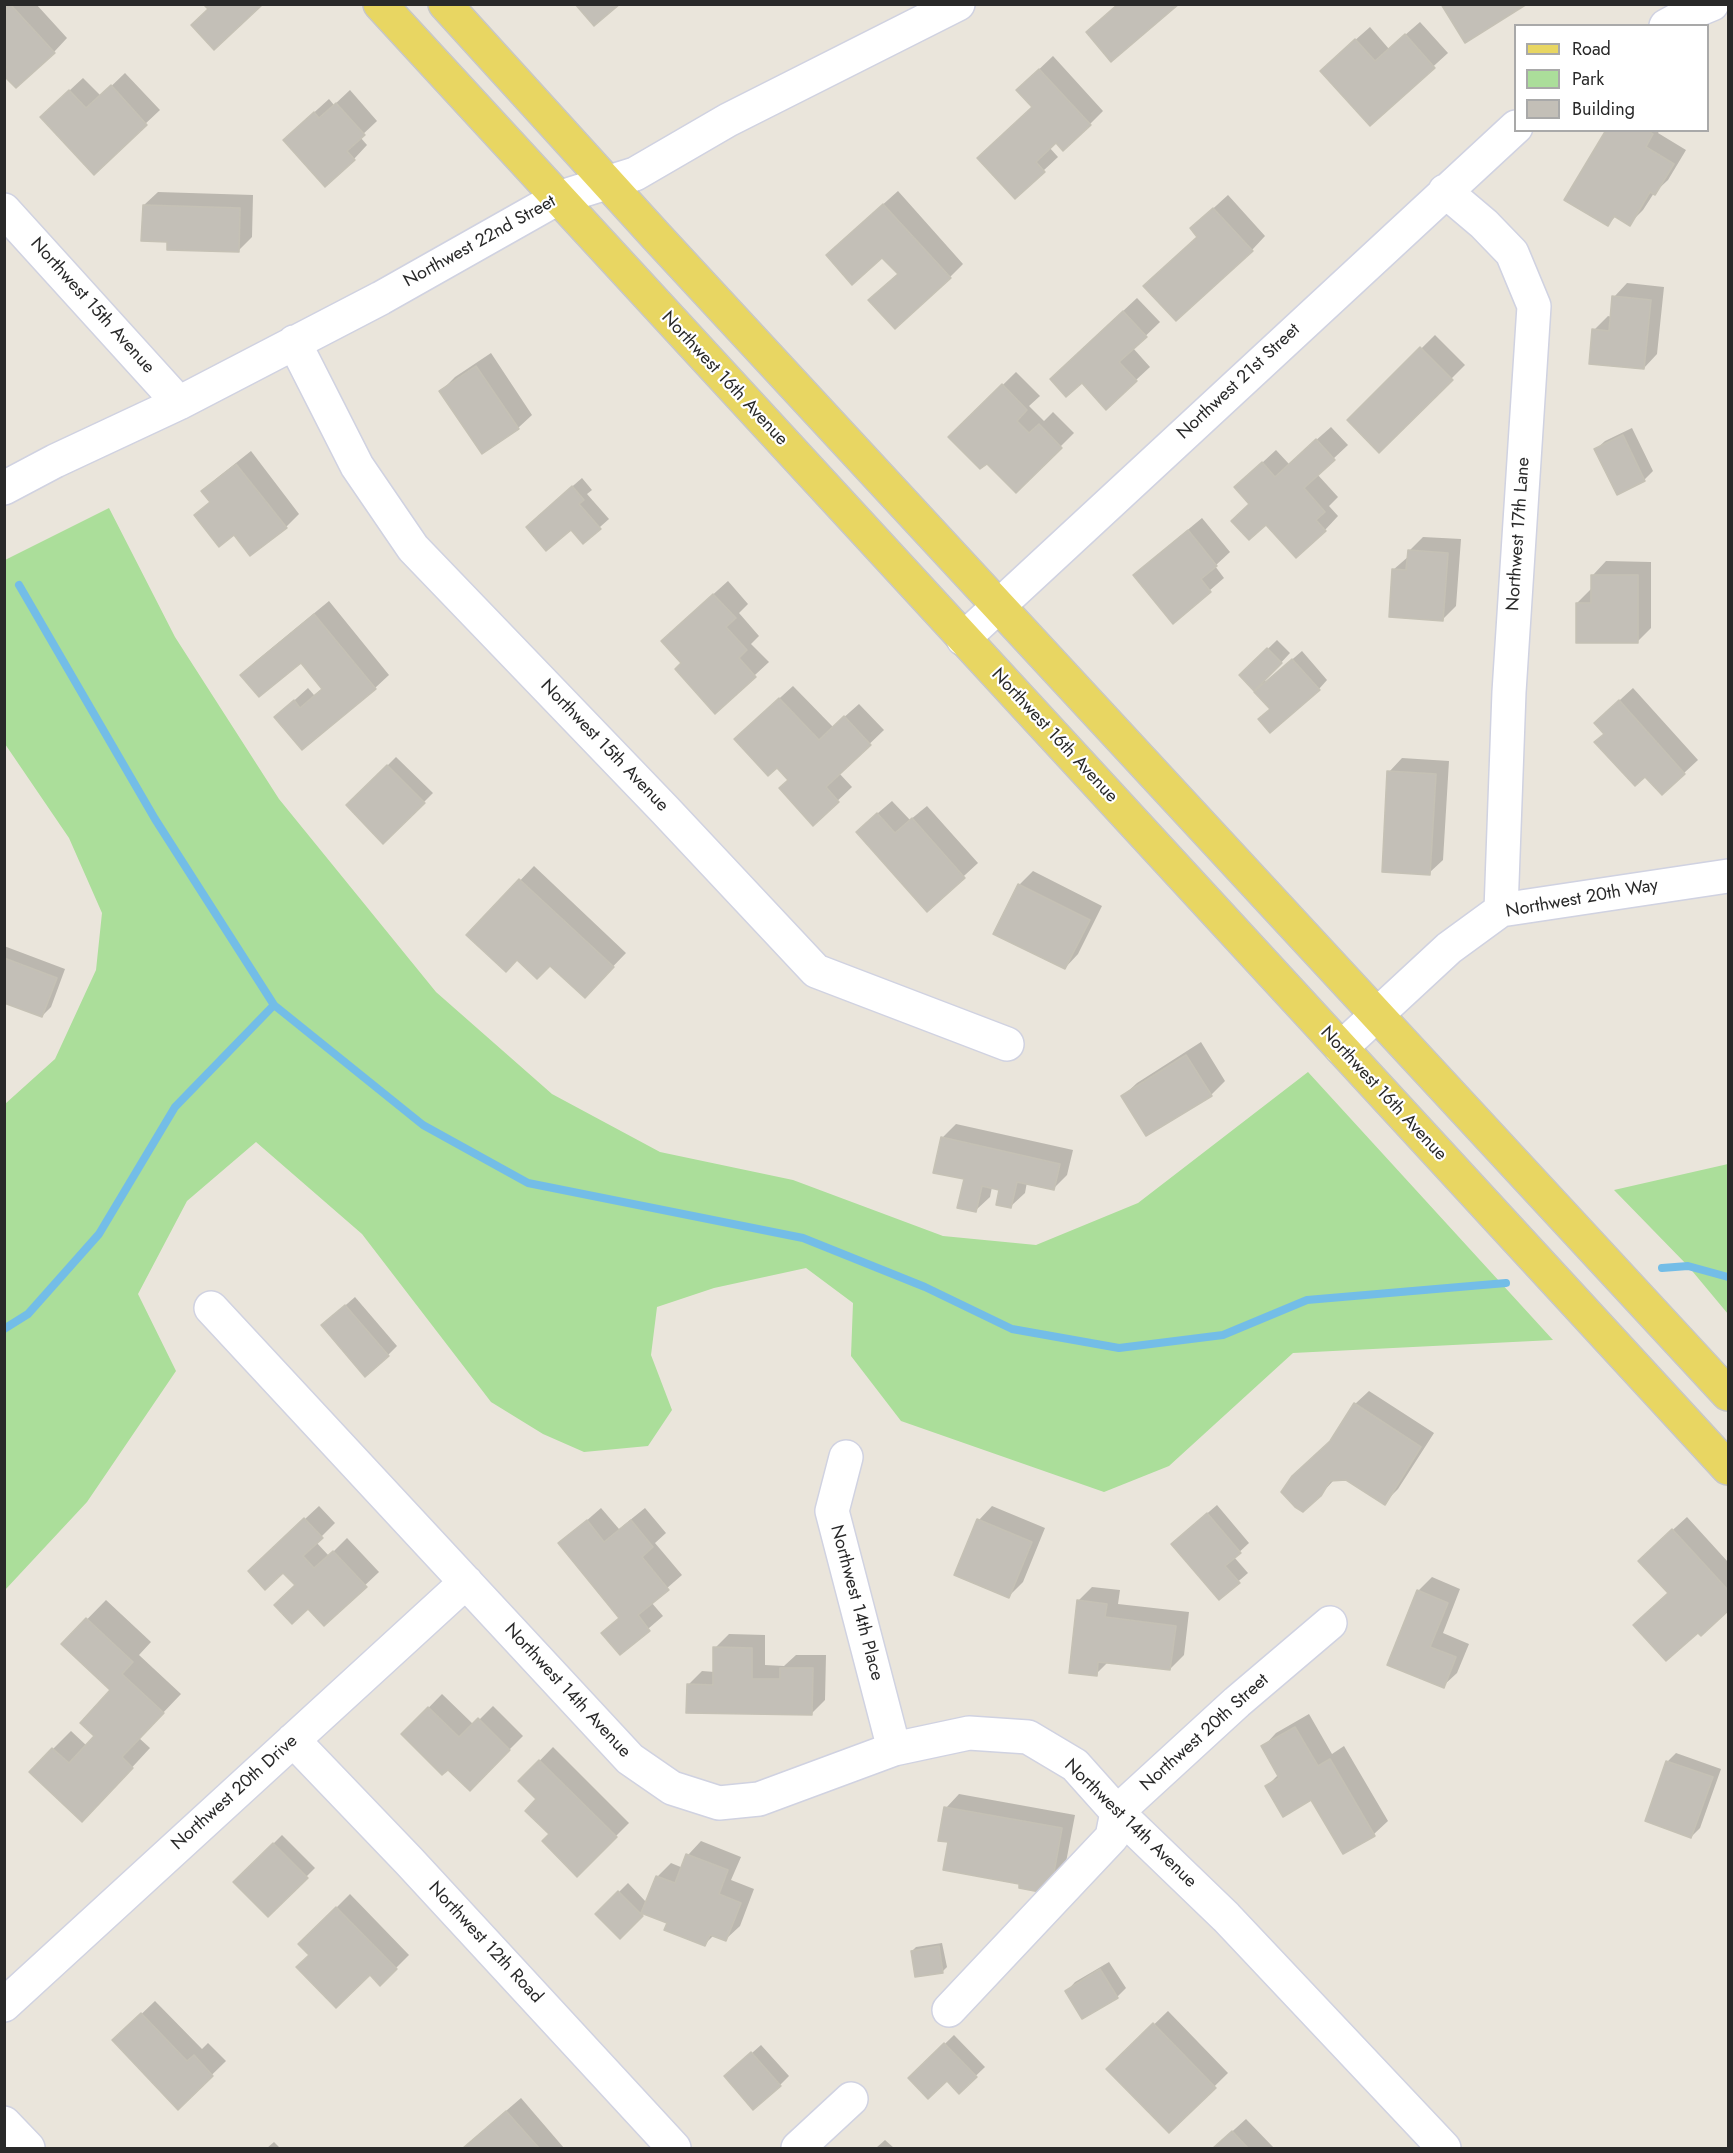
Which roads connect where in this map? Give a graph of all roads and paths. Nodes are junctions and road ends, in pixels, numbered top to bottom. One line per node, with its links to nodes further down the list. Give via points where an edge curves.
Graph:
1 (380, 4): 9 (main road, Northwest 16th Avenue)
2 (445, 4): 7 (main road)
3 (958, 4): 7 (street, Northwest 22nd Street, via 728,120 635,174)
4 (1712, 4): 5 (street)
5 (1670, 24)
6 (1514, 128): 8 (street, Northwest 21st Street)
7 (606, 183): 9 (street, Northwest 22nd Street); 14 (main road)
8 (1445, 191): 14 (street, Northwest 21st Street); 17 (street, Northwest 17th Lane, via 1512,253 1534,306 1509,692)
9 (558, 198): 11 (street, Northwest 22nd Street, via 381,298); 15 (main road, Northwest 16th Avenue)
10 (4, 210): 12 (street, Northwest 15th Avenue)
11 (294, 342): 12 (street, Northwest 22nd Street); 19 (street, Northwest 15th Avenue, via 357,466 413,548 816,970)
12 (179, 403): 13 (street, Northwest 22nd Street)
13 (4, 488)
14 (998, 605): 15 (street, Northwest 21st Street); 18 (main road)
15 (963, 639): 20 (main road, Northwest 16th Avenue)
16 (1728, 876): 17 (street, Northwest 20th Way)
17 (1501, 910): 18 (street, Northwest 20th Way, via 1449,948)
18 (1376, 1014): 20 (street, Northwest 20th Way); 22 (main road)
19 (1007, 1044)
20 (1341, 1048): 23 (main road, Northwest 16th Avenue)
21 (211, 1308): 27 (street, Northwest 14th Avenue)
22 (1674, 1335): 23 (main road); 24 (main road)
23 (1637, 1369): 26 (main road, Northwest 16th Avenue)
24 (1728, 1394)
25 (846, 1457): 30 (street, Northwest 14th Place, via 832,1511)
26 (1728, 1468)
27 (466, 1582): 29 (street, Northwest 20th Drive); 30 (street, Northwest 14th Avenue, via 630,1759 672,1788 719,1803 759,1799)
28 (1330, 1623): 31 (street, Northwest 20th Street)
29 (293, 1740): 32 (street, Northwest 20th Drive); 37 (street, Northwest 12th Road)
30 (894, 1749): 31 (street, Northwest 14th Avenue, via 969,1733 1028,1737 1075,1765)
31 (1117, 1812): 33 (street, via 1112,1837); 39 (street, Northwest 14th Avenue, via 1226,1917)
32 (4, 2005)
33 (949, 2010)
34 (851, 2099): 38 (street)
35 (4, 2123): 36 (street)
36 (28, 2148)
37 (674, 2148)
38 (798, 2148)
39 (1444, 2148)

